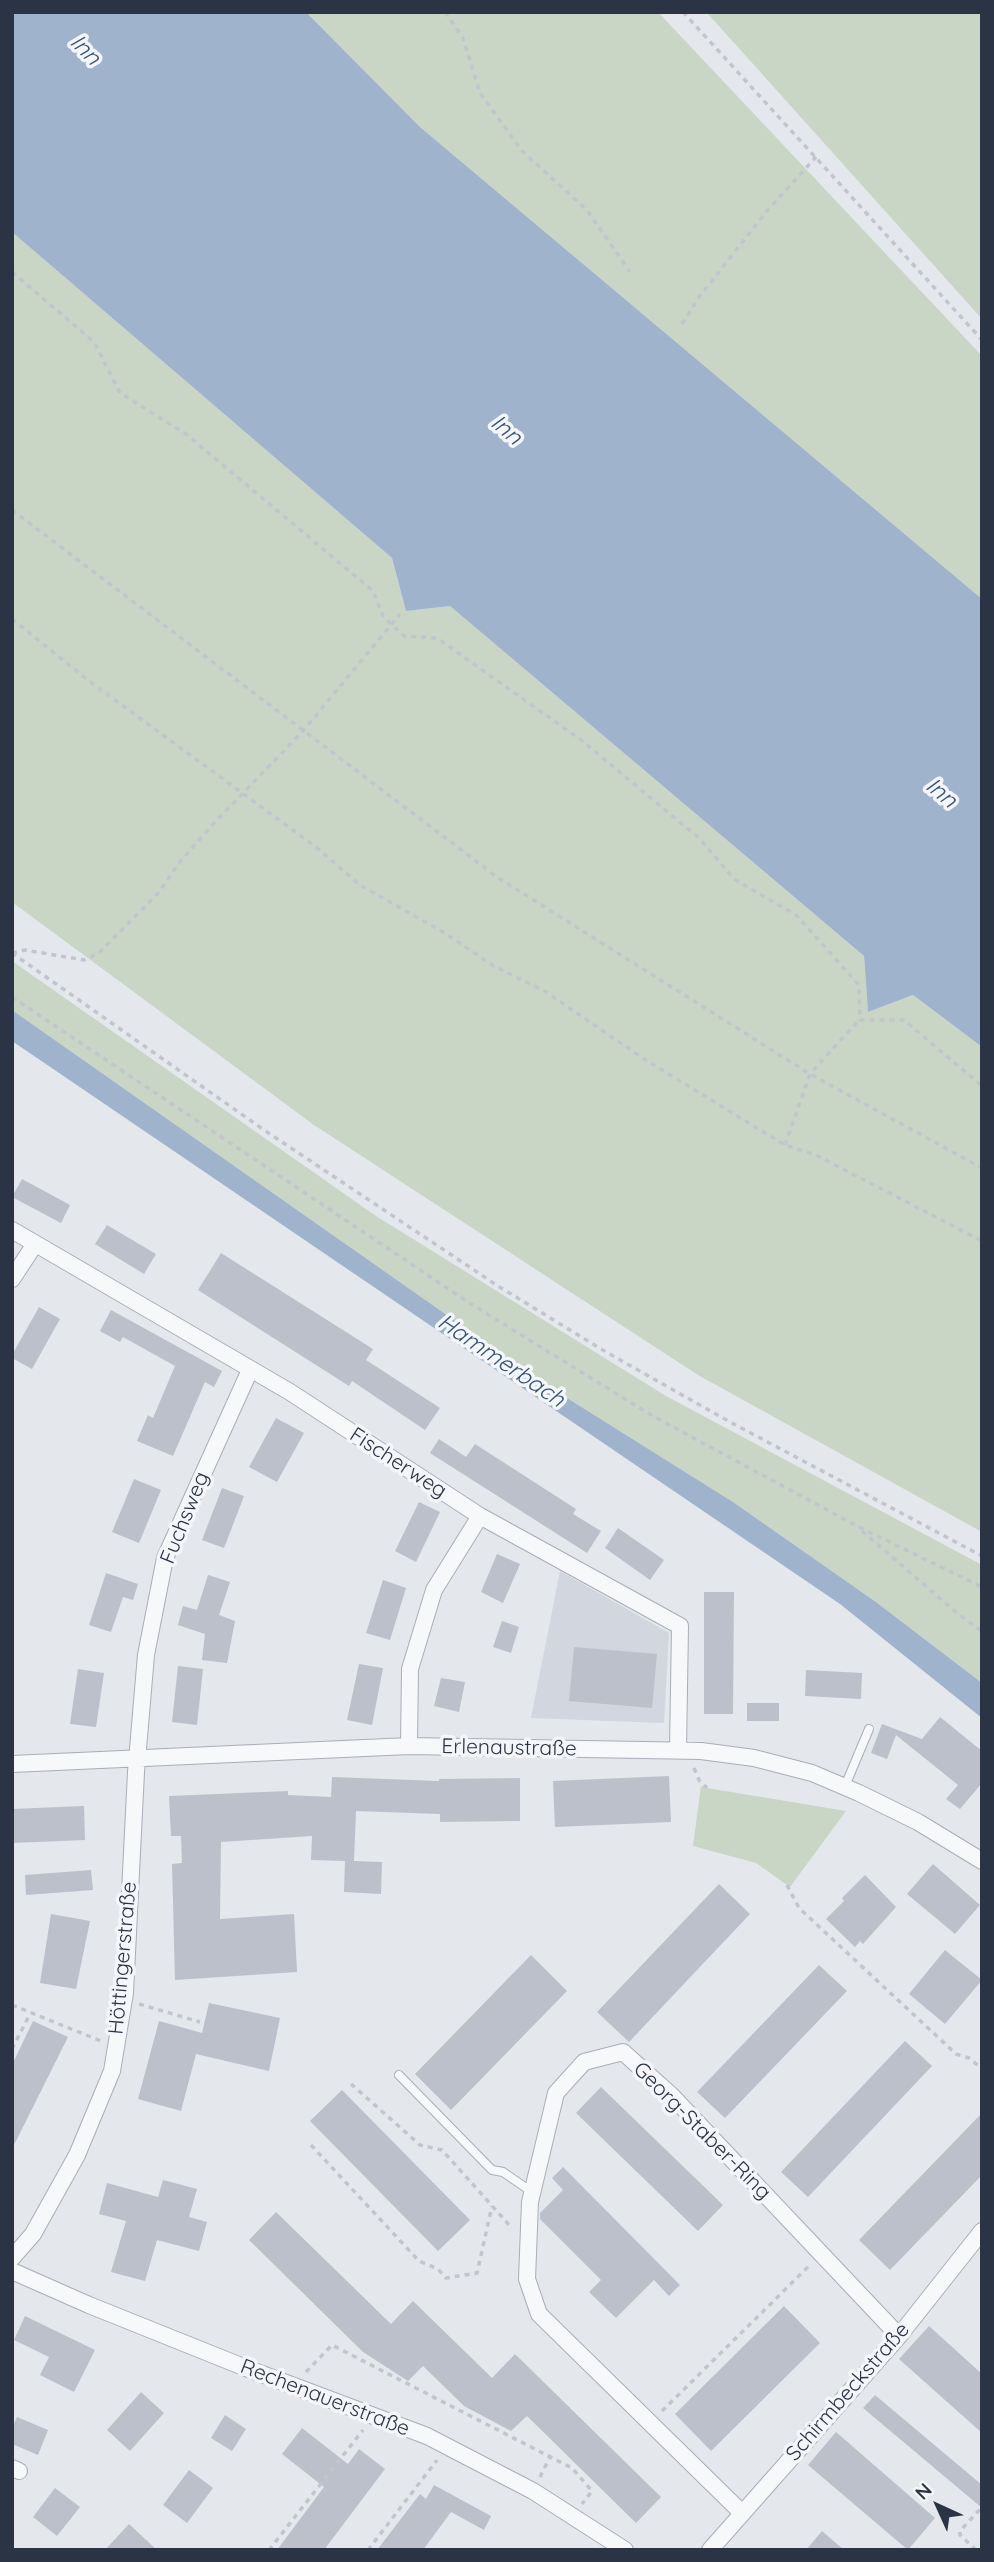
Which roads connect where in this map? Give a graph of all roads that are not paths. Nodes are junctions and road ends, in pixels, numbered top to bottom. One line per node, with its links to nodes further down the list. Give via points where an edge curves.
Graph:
1 (12, 1230): 2 (street, Fischerweg)
2 (35, 1244): 3 (street); 4 (street, Fischerweg)
3 (12, 1279)
4 (250, 1370): 5 (street, Fischerweg); 9 (street, Fuchsweg, via 165,1558 146,1655)
5 (480, 1516): 7 (street, via 434,1590 410,1668); 8 (street, Fischerweg, via 680,1626)
6 (869, 1729): 11 (lane)
7 (409, 1746): 8 (street, Erlenaustraße); 9 (street, Erlenaustraße)
8 (678, 1750): 11 (street, Erlenaustraße, via 754,1758)
9 (137, 1758): 10 (street, Erlenaustraße); 16 (street, Höttingerstraße, via 124,2000 112,2071 77,2155 33,2234)
10 (12, 1765)
11 (845, 1786): 12 (street, Erlenaustraße)
12 (982, 1861)
13 (399, 2076): 14 (lane, via 492,2170 503,2172)
14 (532, 2192): 18 (street, Georg-Staber-Ring, via 556,2093 584,2062 623,2052 672,2096); 19 (street, Georg-Staber-Ring, via 527,2279 538,2314)
15 (982, 2231): 18 (street, Schirmbeckstraße)
16 (12, 2258)
17 (12, 2271): 20 (street, Rechenauerstraße, via 427,2436 533,2491)
18 (899, 2336): 19 (street, Schirmbeckstraße)
19 (742, 2512): 21 (street, Schirmbeckstraße)
20 (621, 2549)
21 (710, 2550)

